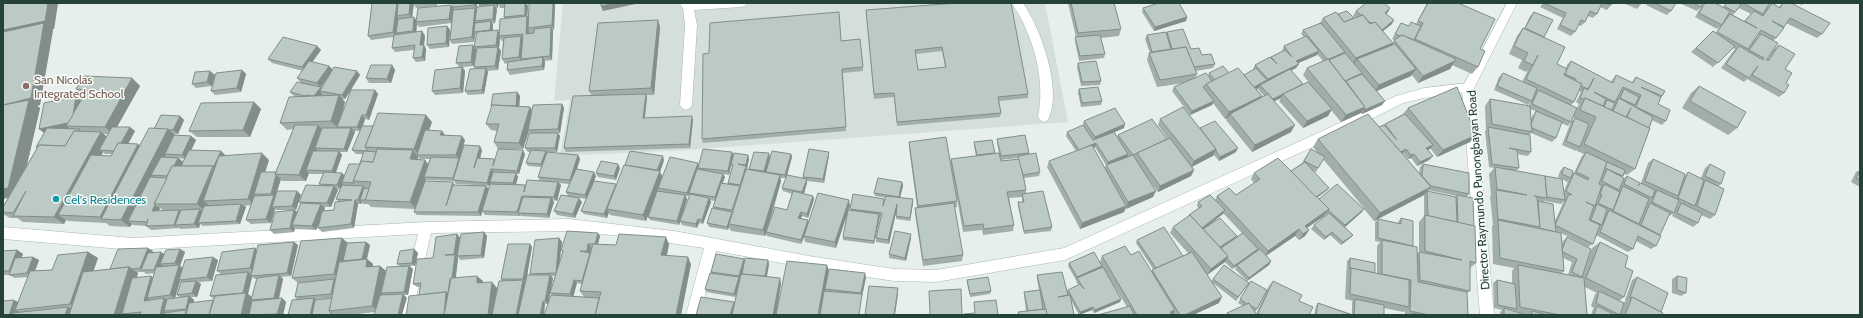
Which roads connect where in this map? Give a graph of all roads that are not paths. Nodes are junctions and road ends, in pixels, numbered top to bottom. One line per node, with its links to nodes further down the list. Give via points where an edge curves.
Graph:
1 (742, 3): 4 (street)
2 (1017, 3): 7 (street, via 1025,14 1038,47 1046,78)
3 (1512, 3): 5 (street, Director Raymundo Punongbayan Road)
4 (686, 5): 6 (street, via 691,25)
5 (1468, 88): 10 (street, via 1400,99 1065,254 936,276 894,276); 13 (street, Director Raymundo Punongbayan Road)
6 (686, 105)
7 (1044, 117)
8 (426, 228): 9 (street, via 132,244); 10 (street, via 569,226 622,230); 11 (street)
9 (4, 234)
10 (712, 243): 12 (street)
11 (405, 315)
12 (693, 315)
13 (1487, 315)

